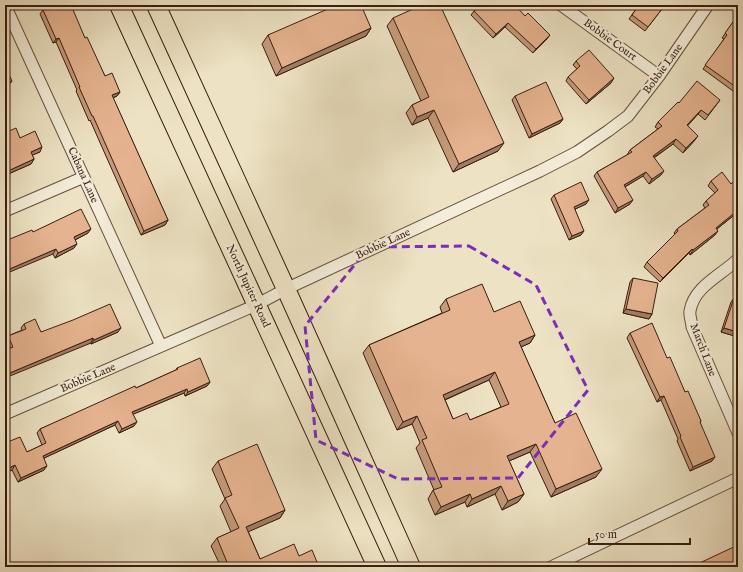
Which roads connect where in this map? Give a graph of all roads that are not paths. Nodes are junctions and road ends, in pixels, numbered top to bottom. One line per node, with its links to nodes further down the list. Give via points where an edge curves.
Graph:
1 (5, 5): 7 (street, Cabana Lane)
2 (119, 5): 11 (main road, North Jupiter Road)
3 (156, 5): 10 (main road)
4 (561, 5): 6 (street, Bobbie Court)
5 (708, 5): 6 (street, Bobbie Lane)
6 (659, 76): 10 (street, Bobbie Lane, via 628,116 577,152)
7 (84, 177): 8 (street); 12 (street, Cabana Lane)
8 (5, 211)
9 (738, 259): 14 (street, March Lane, via 702,288 695,296 690,312 692,327)
10 (286, 289): 11 (street, Bobbie Lane); 17 (main road)
11 (256, 306): 12 (street, Bobbie Lane); 16 (main road, North Jupiter Road)
12 (161, 346): 13 (street, Bobbie Lane)
13 (5, 414)
14 (738, 433)
15 (738, 478): 18 (street)
16 (377, 567)
17 (411, 567)
18 (552, 567)

